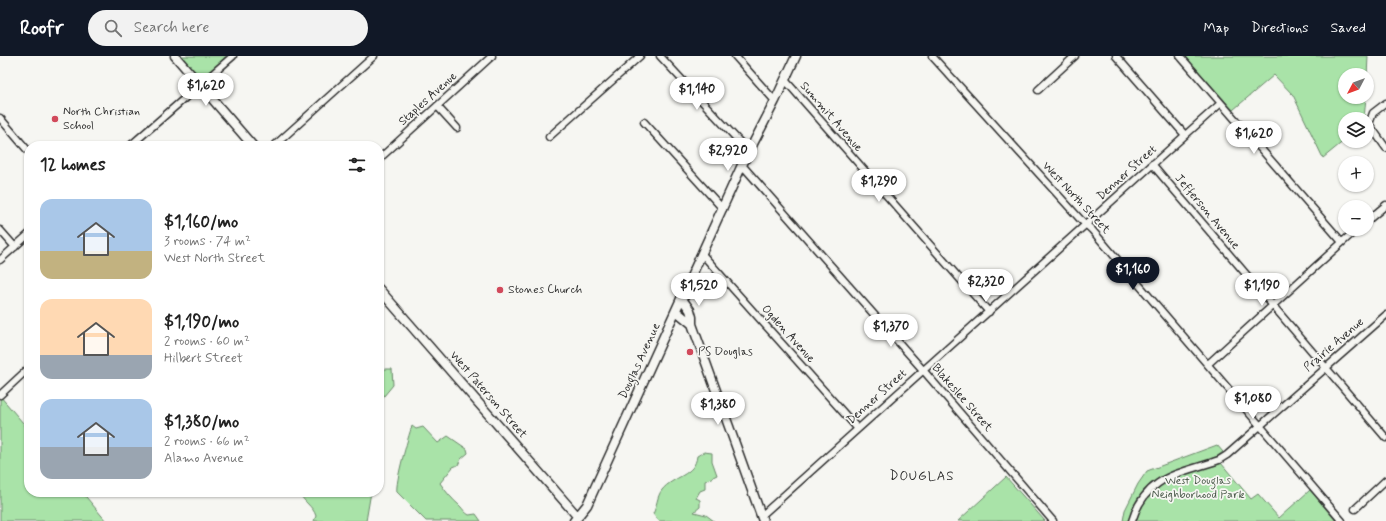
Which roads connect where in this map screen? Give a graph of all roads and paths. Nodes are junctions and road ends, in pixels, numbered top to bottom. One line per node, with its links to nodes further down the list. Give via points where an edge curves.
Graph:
1 (175, 56): 16 (street)
2 (233, 56): 16 (street)
3 (374, 56): 29 (street)
4 (492, 56): 21 (street, Staples Avenue)
5 (640, 56): 26 (street)
6 (660, 56): 14 (street)
7 (671, 56): 14 (street)
8 (735, 56): 18 (street)
9 (796, 56): 15 (street, Douglas Avenue)
10 (932, 56): 39 (street, West North Street)
11 (1076, 56): 17 (street)
12 (1116, 56): 25 (street)
13 (1180, 56): 19 (street)
14 (665, 61): 32 (street)
15 (785, 80): 18 (street, Douglas Avenue); 51 (street, Summit Avenue)
16 (201, 85): 27 (street); 28 (street)
17 (1038, 90)
18 (775, 101): 32 (street, Douglas Avenue)
19 (1221, 103): 25 (street, Denner Street); 43 (street)
20 (1386, 103): 31 (street, via 1370,118 1369,124)
21 (437, 106): 24 (street); 33 (street, Staples Avenue)
22 (0, 118): 30 (street)
23 (644, 122): 37 (street)
24 (457, 128)
25 (1185, 135): 34 (street, Denner Street)
26 (549, 137)
27 (136, 141)
28 (249, 141)
29 (280, 141)
30 (24, 146)
31 (1386, 148)
32 (749, 152): 35 (street, Douglas Avenue)
33 (384, 154)
34 (1152, 164): 39 (street, Denner Street); 49 (street, Jefferson Avenue)
35 (742, 165): 37 (street, Douglas Avenue); 56 (street, Blakeslee Street)
36 (1386, 206): 38 (street)
37 (723, 209): 45 (street, Douglas Avenue)
38 (1374, 215)
39 (1086, 224): 51 (street, Denner Street); 54 (street, West North Street)
40 (0, 230): 44 (street)
41 (1349, 236): 43 (street)
42 (24, 239): 44 (street)
43 (1342, 242): 49 (street)
44 (15, 247): 46 (street)
45 (702, 254): 48 (street, Douglas Avenue); 60 (street, Ogden Avenue)
46 (0, 260)
47 (384, 295): 65 (street, West Paterson Street)
48 (682, 298): 50 (street, Douglas Avenue); 53 (street, via 690,310)
49 (1273, 306): 54 (street); 55 (street, Jefferson Avenue)
50 (676, 311): 53 (street); 65 (street, Douglas Avenue, via 587,505)
51 (989, 312): 56 (street, Denner Street)
52 (1386, 315): 55 (street, Prairie Avenue)
53 (692, 324): 64 (street)
54 (1208, 364): 59 (street, West North Street)
55 (1325, 367): 59 (street, Prairie Avenue); 61 (street, Jefferson Avenue)
56 (923, 370): 60 (street, Denner Street); 66 (street, Blakeslee Street)
57 (24, 373): 58 (street)
58 (0, 395)
59 (1261, 425): 67 (street, Prairie Avenue, via 1219,460 1160,480 1142,499); 68 (street, West North Street)
60 (858, 429): 64 (street, Denner Street)
61 (1386, 438)
62 (1386, 480): 63 (street)
63 (1355, 509)
64 (762, 518)
65 (576, 519)
66 (1053, 521)
67 (1132, 521)
68 (1342, 521)

